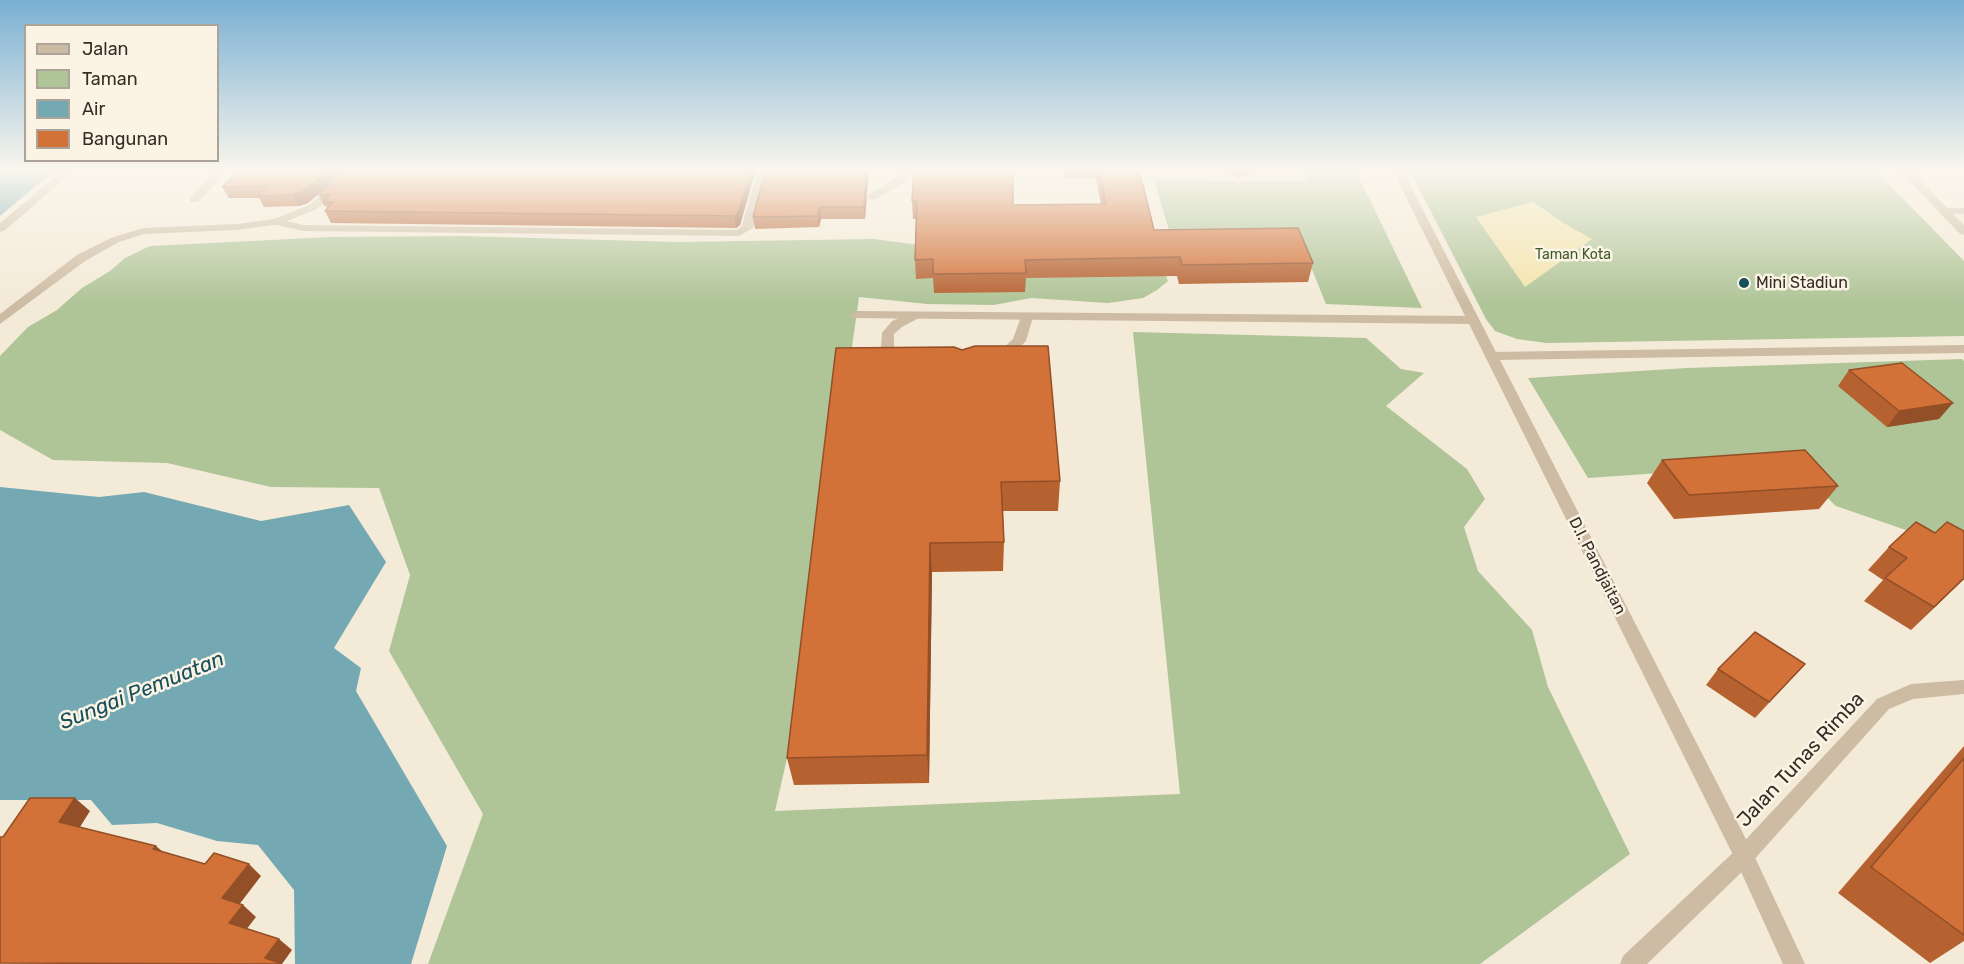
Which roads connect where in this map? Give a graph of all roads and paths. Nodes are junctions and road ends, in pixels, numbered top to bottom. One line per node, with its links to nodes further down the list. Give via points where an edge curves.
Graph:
1 (18, 214): 7 (street)
2 (296, 214): 6 (street)
3 (751, 214): 6 (street, via 747,228 739,233 304,228)
4 (1420, 214): 13 (street, D.I. Pandjaitan)
5 (1947, 214): 8 (street)
6 (276, 222): 12 (street, via 143,231 115,240 81,258)
7 (0, 229)
8 (1964, 232)
9 (855, 315): 10 (street)
10 (913, 316): 11 (street); 17 (street, via 888,333)
11 (1027, 316): 13 (street); 16 (street, via 1019,341 996,362)
12 (0, 320)
13 (1473, 320): 15 (street, D.I. Pandjaitan)
14 (1964, 350): 15 (street)
15 (1491, 356): 19 (street, D.I. Pandjaitan)
16 (985, 365)
17 (887, 373)
18 (1964, 687): 19 (street, Jalan Tunas Rimba, via 1911,692 1883,704)
19 (1744, 856): 20 (street, Jalan Tunas Rimba); 21 (street, D.I. Pandjaitan)
20 (1631, 964)
21 (1794, 964)

